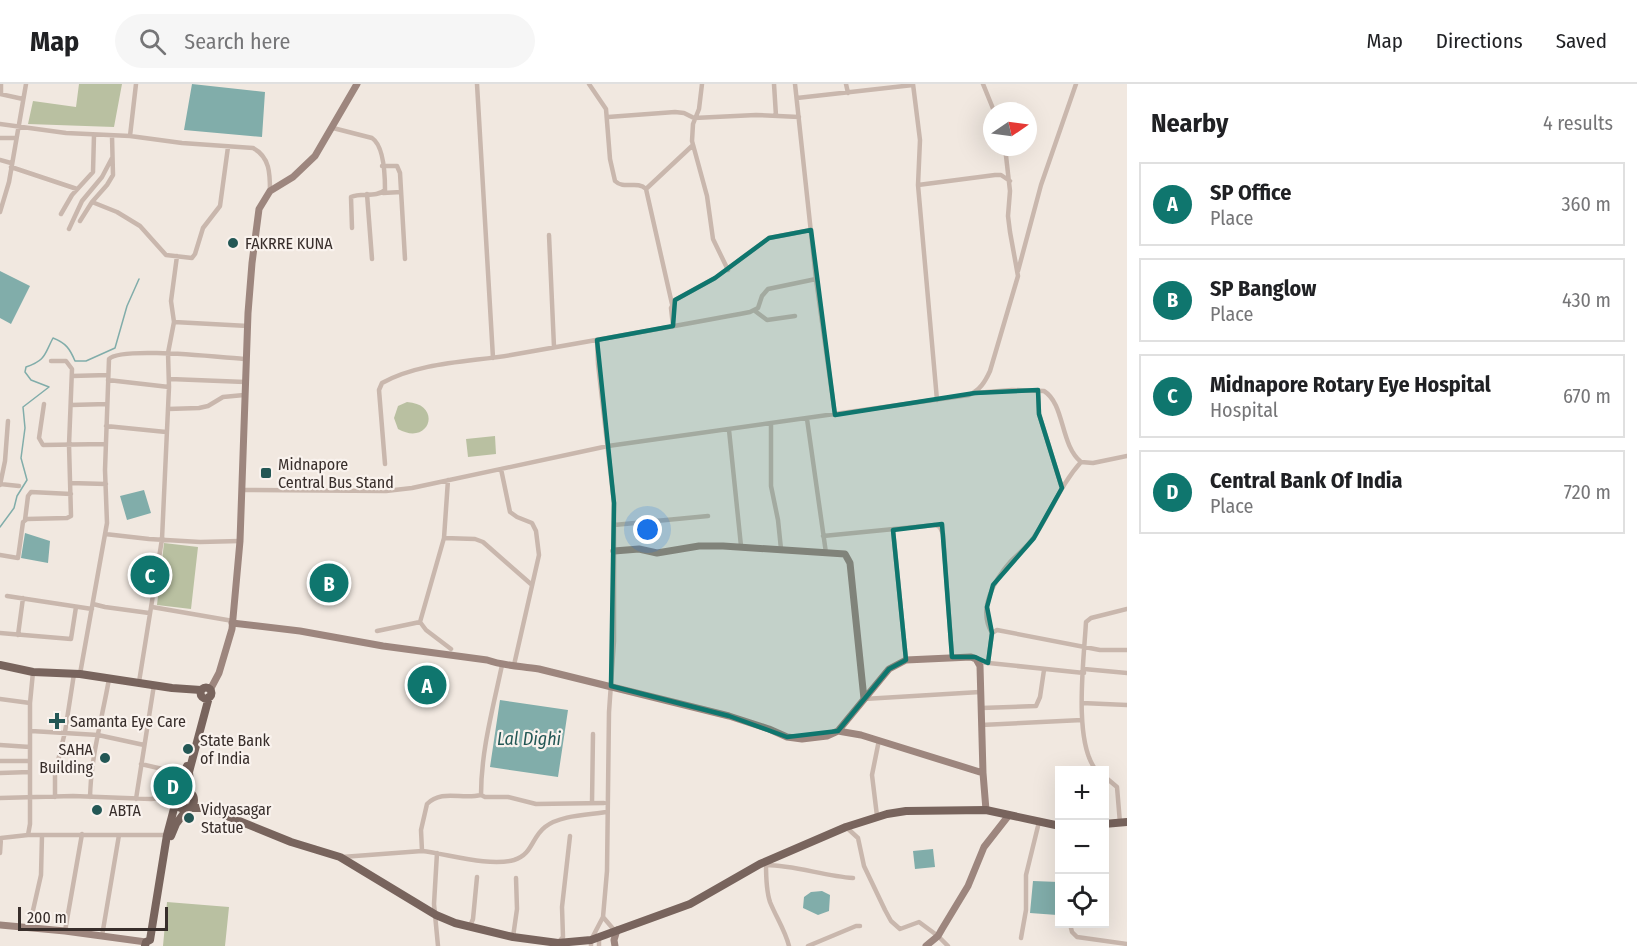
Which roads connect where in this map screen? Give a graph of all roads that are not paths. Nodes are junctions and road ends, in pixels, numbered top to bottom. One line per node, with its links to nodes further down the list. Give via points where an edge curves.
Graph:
1 (2, 84): 15 (street)
2 (26, 84): 17 (street)
3 (136, 84): 28 (street)
4 (357, 84): 25 (street)
5 (477, 84): 69 (street)
6 (589, 84): 20 (street, via 604,104)
7 (702, 84): 22 (street)
8 (774, 84): 19 (street)
9 (795, 84): 16 (street)
10 (846, 84): 14 (street)
11 (983, 84): 18 (street)
12 (1076, 84): 58 (street, via 1041,185)
13 (913, 85): 14 (street); 39 (street, via 920,140)
14 (848, 93): 16 (street)
15 (1, 94): 17 (street)
16 (797, 98): 21 (street)
17 (23, 99): 24 (street)
18 (990, 102)
19 (776, 116): 21 (street); 22 (street)
20 (608, 117): 22 (street, via 675,111); 41 (street, via 615,181 621,185 640,184)
21 (799, 117): 52 (street)
22 (694, 118): 31 (street)
23 (0, 124): 24 (street)
24 (17, 127): 26 (street); 30 (street)
25 (333, 128): 37 (street, via 376,140); 42 (street, via 305,166)
26 (94, 135): 27 (street); 40 (street, via 93,172)
27 (112, 136): 28 (street); 34 (street)
28 (130, 136): 32 (street)
29 (0, 138): 30 (street)
30 (15, 138): 36 (street)
31 (693, 145): 41 (street); 57 (street, via 707,196 713,239)
32 (228, 147): 42 (street, via 261,152 266,160); 54 (street, via 217,211 203,228 194,256)
33 (1006, 156): 38 (street)
34 (112, 158): 46 (street, via 110,180); 51 (street, via 82,201)
35 (0, 160): 36 (street)
36 (11, 165): 40 (street); 47 (street)
37 (382, 166): 43 (street, via 399,169); 44 (street)
38 (1010, 181): 39 (street, via 998,175); 58 (street, via 1008,216)
39 (918, 185): 80 (street)
40 (77, 189): 48 (street)
41 (646, 189): 60 (street)
42 (270, 191): 64 (street, via 259,208)
43 (401, 192): 44 (street); 56 (street)
44 (383, 193): 45 (street)
45 (367, 194): 50 (street, via 351,197); 55 (street)
46 (92, 201): 49 (street); 54 (street, via 140,226 166,255)
47 (0, 212)
48 (60, 214)
49 (80, 221)
50 (352, 228)
51 (69, 229)
52 (811, 230): 57 (street, via 769,238); 59 (street)
53 (549, 235): 67 (street)
54 (177, 256): 63 (street, via 171,301)
55 (372, 259)
56 (405, 259)
57 (728, 270): 60 (street)
58 (1018, 274): 78 (street, via 990,371)
59 (816, 279): 61 (street, via 768,290); 85 (street)
60 (672, 304): 65 (street)
61 (755, 311): 62 (street, via 767,320); 65 (street)
62 (795, 316)
63 (174, 322): 64 (street); 68 (street)
64 (248, 326): 70 (street)
65 (673, 326): 66 (street)
66 (597, 340): 67 (street); 94 (street)
67 (554, 347): 69 (street)
68 (168, 353): 70 (street); 73 (street, via 113,354 109,358); 74 (street)
69 (493, 358): 97 (street, via 433,367 382,383 380,409)
70 (247, 359): 75 (street)
71 (51, 361): 72 (street, via 69,362)
72 (72, 375): 73 (street); 83 (street)
73 (108, 377): 76 (street); 82 (street)
74 (170, 379): 75 (street); 76 (street)
75 (245, 382): 79 (street)
76 (169, 387): 84 (street)
77 (1038, 390): 78 (street); 96 (street, via 1051,397 1071,449); 104 (street, via 1040,414)
78 (975, 393): 80 (street)
79 (244, 395): 84 (street, via 223,397 199,408); 105 (street)
80 (937, 400): 85 (street)
81 (44, 404): 93 (street, via 40,443)
82 (107, 404): 83 (street); 89 (street)
83 (71, 405): 93 (street)
84 (168, 409): 91 (street)
85 (835, 415): 86 (street)
86 (807, 420): 88 (street); 112 (street)
87 (9, 421): 101 (street)
88 (771, 424): 90 (street); 117 (street, via 771,486)
89 (106, 426): 91 (street); 92 (street)
90 (729, 430): 94 (street); 116 (street)
91 (166, 432): 114 (street)
92 (105, 444): 93 (street); 102 (street)
93 (69, 445): 100 (street)
94 (608, 446): 98 (street); 109 (street)
95 (1127, 456): 96 (street)
96 (1082, 462): 104 (street)
97 (386, 464)
98 (501, 469): 99 (street); 121 (street, via 510,512 532,523 536,531 539,555)
99 (448, 480): 105 (street, via 386,490); 113 (street)
100 (70, 483): 102 (street); 106 (street)
101 (0, 484): 103 (street)
102 (106, 484): 111 (street)
103 (18, 486)
104 (1062, 488): 133 (street, via 1034,538 993,585 987,616)
105 (242, 490): 115 (street)
106 (71, 494): 108 (street, via 70,517); 108 (street, via 31,492)
107 (708, 516): 109 (street)
108 (25, 520): 120 (street, via 19,557)
109 (614, 525): 118 (street)
110 (893, 530): 112 (street); 138 (street, via 935,525 942,530); 139 (street)
111 (105, 534): 114 (street); 124 (street)
112 (823, 536): 119 (street)
113 (444, 538): 121 (street, via 483,542); 130 (street)
114 (162, 539): 115 (street); 126 (street)
115 (240, 541): 129 (street)
116 (741, 546): 117 (street); 118 (street, via 699,546 657,553 639,549)
117 (781, 549): 119 (street)
118 (614, 551): 153 (street)
119 (826, 553): 157 (street, via 845,554 849,559)
120 (1, 555)
121 (532, 585): 144 (street)
122 (7, 596): 123 (street)
123 (23, 598): 125 (street); 134 (street)
124 (92, 606): 125 (street); 128 (street); 149 (street)
125 (76, 607): 134 (street, via 71,639)
126 (152, 607): 128 (street); 129 (street)
127 (1127, 609): 135 (street, via 1088,620)
128 (149, 613): 151 (street)
129 (232, 622): 143 (street); 155 (street, via 227,649)
130 (420, 622): 131 (street); 136 (street)
131 (377, 631)
132 (0, 633): 134 (street)
133 (992, 633): 135 (street, via 998,630); 141 (street)
134 (18, 635)
135 (1085, 646): 137 (street); 146 (street)
136 (451, 649)
137 (1127, 650)
138 (952, 657): 139 (street); 140 (street, via 971,657)
139 (906, 660): 157 (street, via 889,669)
140 (979, 662): 141 (street); 154 (street)
141 (988, 663): 145 (street)
142 (0, 665): 147 (main road)
143 (502, 665): 144 (street); 182 (street, via 486,738)
144 (514, 665): 153 (street)
145 (1044, 670): 146 (street); 161 (street, via 1036,706)
146 (1084, 671): 148 (street); 159 (street)
147 (33, 672): 149 (main road); 158 (street)
148 (1127, 673)
149 (77, 674): 150 (main road); 166 (street)
150 (109, 679): 151 (main road); 168 (street)
151 (139, 682): 152 (main road)
152 (154, 685): 155 (main road); 171 (street)
153 (611, 686): 165 (street, via 729,716 787,737 802,739); 195 (street)
154 (980, 692): 157 (street); 161 (street)
155 (205, 695): 180 (main road); 184 (main road, via 189,772)
156 (0, 699): 158 (street)
157 (864, 699): 165 (street)
158 (30, 703): 164 (street)
159 (1082, 703): 160 (street); 162 (street)
160 (1127, 705)
161 (980, 708): 163 (street)
162 (1082, 720): 163 (street); 176 (street)
163 (981, 725): 179 (street)
164 (31, 731): 166 (street); 172 (street)
165 (838, 731): 169 (street)
166 (65, 732): 168 (street); 185 (street, via 55,773)
167 (593, 734): 190 (street)
168 (98, 735): 171 (street); 186 (street)
169 (879, 740): 179 (street); 197 (street, via 872,775)
170 (0, 745): 172 (street)
171 (144, 745): 175 (street)
172 (30, 747): 174 (street)
173 (0, 761): 174 (street)
174 (30, 761): 177 (street)
175 (141, 764): 180 (street); 189 (street)
176 (1094, 766)
177 (30, 772): 178 (street); 183 (street)
178 (0, 773)
179 (983, 773): 194 (street)
180 (184, 774): 187 (main road)
181 (1109, 780): 199 (street, via 1117,787)
182 (481, 795): 190 (street, via 536,804); 210 (street, via 439,796 427,804 421,830)
183 (30, 796): 185 (street); 188 (street); 204 (street)
184 (192, 796): 187 (main road, via 186,791); 192 (main road, via 194,802); 193 (main road)
185 (55, 797): 186 (street)
186 (90, 797): 189 (street)
187 (175, 797): 189 (street); 192 (main road, via 180,808); 207 (main road)
188 (0, 798)
189 (136, 799)
190 (592, 803): 191 (street)
191 (604, 803)
192 (188, 808): 193 (main road); 232 (main road, via 170,841)
193 (203, 808): 213 (main road)
194 (986, 810): 196 (main road); 197 (main road, via 906,811)
195 (607, 812): 212 (street, via 552,822 543,828 527,853 512,860 483,861); 219 (street)
196 (1009, 815): 198 (main road); 229 (street, via 984,847 968,886)
197 (877, 816): 202 (main road)
198 (1039, 822): 201 (main road); 231 (street, via 1026,875)
199 (1124, 822): 200 (main road)
200 (1109, 824)
201 (1055, 825)
202 (846, 827): 214 (main road); 229 (street, via 858,838 864,866 891,921 900,929 919,922)
203 (82, 834): 205 (street); 206 (street); 226 (street)
204 (28, 835): 205 (street); 209 (street)
205 (42, 835): 223 (street, via 41,875)
206 (119, 835): 207 (street); 227 (street)
207 (167, 835): 232 (main road)
208 (570, 836): 233 (street, via 562,907 563,937)
209 (1, 838): 211 (street)
210 (422, 851): 212 (street); 213 (street)
211 (0, 853)
212 (436, 853): 218 (street)
213 (340, 857): 218 (main road)
214 (766, 863): 217 (street); 225 (main road, via 739,874 690,904); 240 (street, via 766,888)
215 (477, 877): 221 (street)
216 (516, 878): 230 (street)
217 (853, 878)
218 (436, 915): 221 (main road); 236 (street)
219 (603, 917): 225 (street); 234 (street)
220 (0, 925): 223 (street)
221 (470, 926): 230 (main road)
222 (860, 926): 241 (street)
223 (29, 928): 226 (street)
224 (1071, 928): 235 (street, via 1077,937)
225 (616, 930): 228 (main road); 239 (street)
226 (65, 931): 227 (street)
227 (102, 936): 232 (street)
228 (599, 936): 234 (main road); 238 (street)
229 (938, 936): 242 (street); 243 (street)
230 (513, 937): 233 (main road)
231 (1021, 938)
232 (150, 943)
233 (558, 943): 234 (main road)
234 (591, 943): 237 (main road)
235 (1127, 944)
236 (438, 946)
237 (584, 946)
238 (599, 946)
239 (615, 946)
240 (789, 946)
241 (808, 946)
242 (926, 946)
243 (948, 946)

